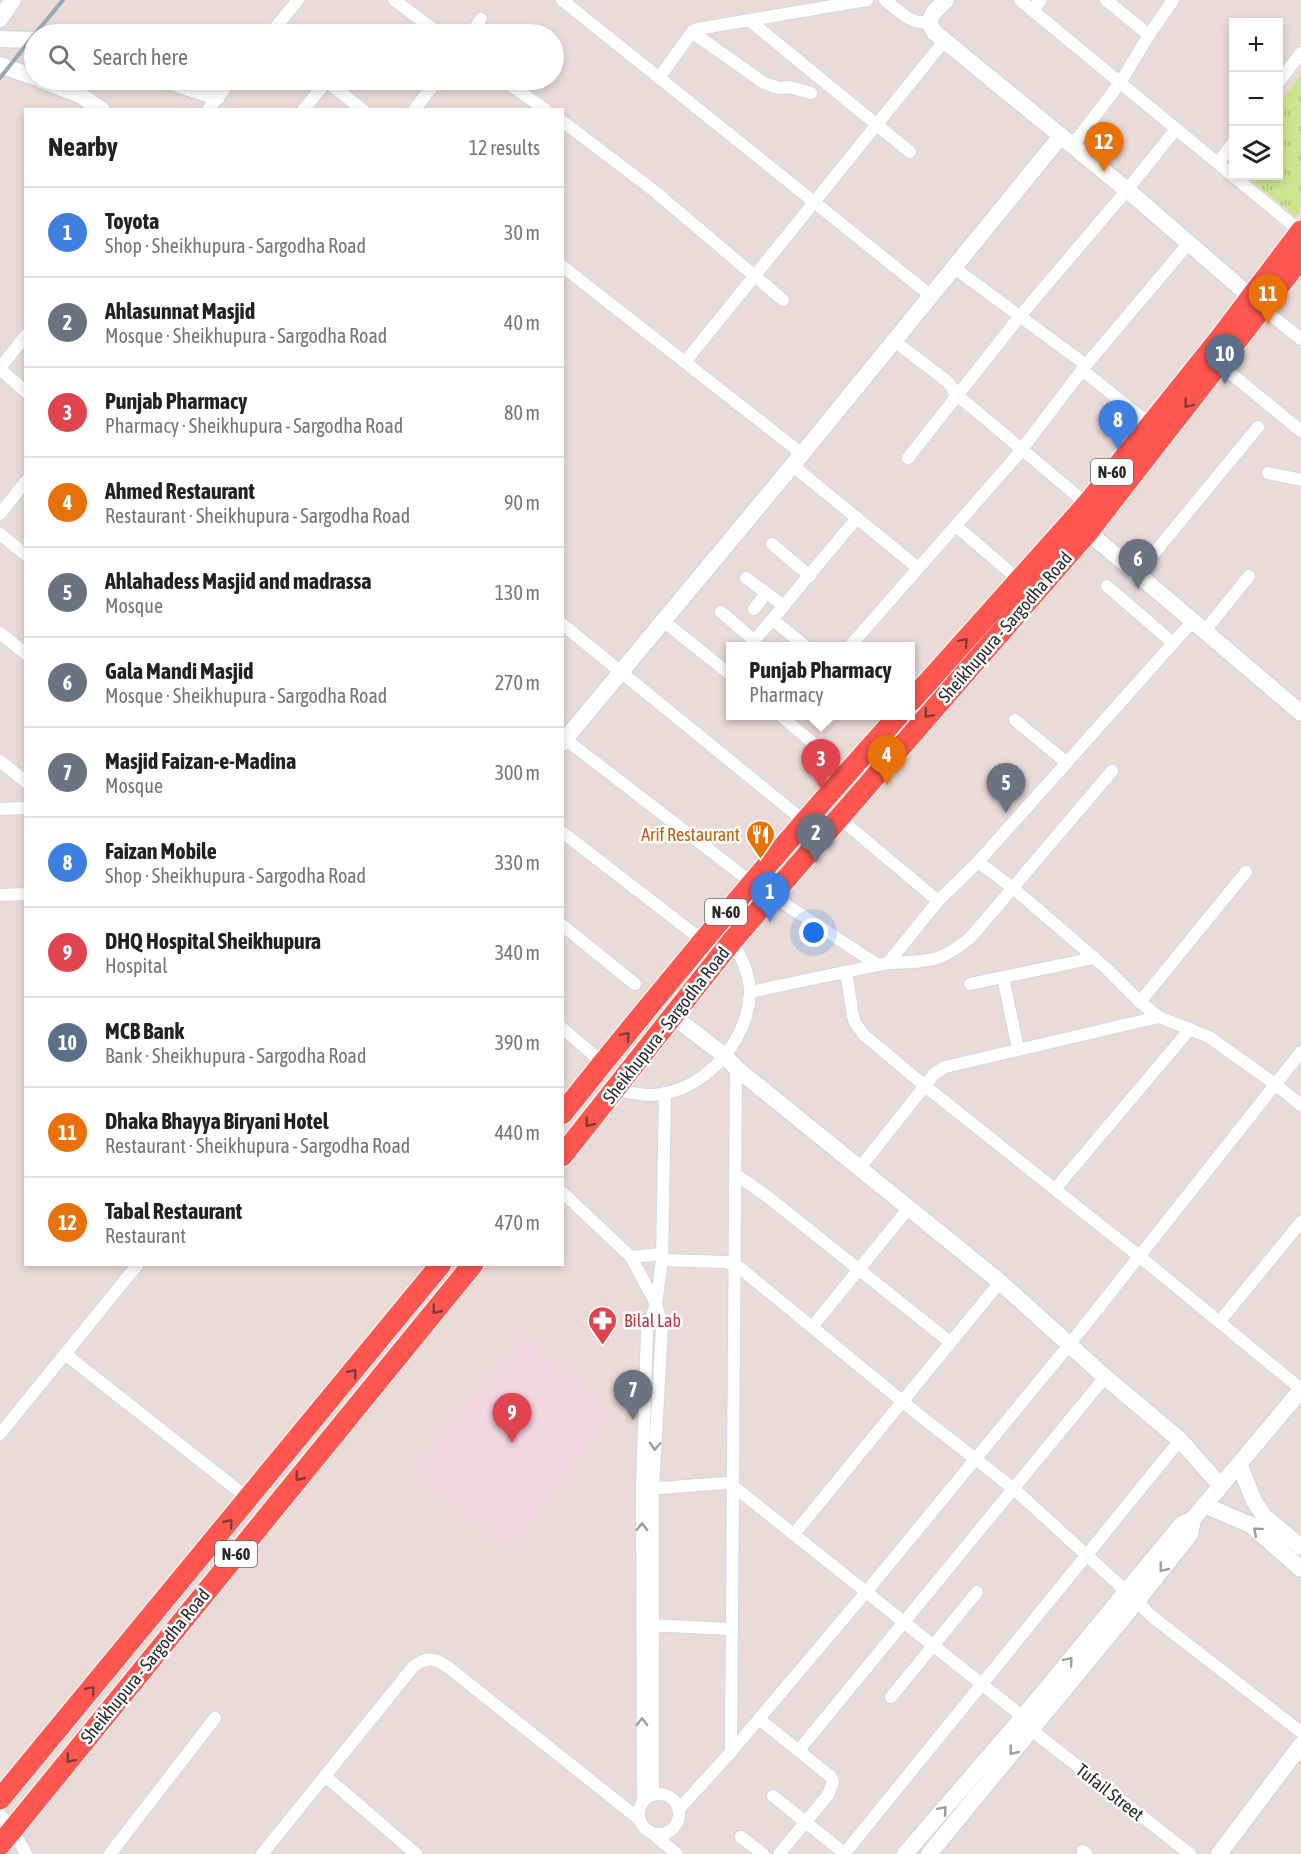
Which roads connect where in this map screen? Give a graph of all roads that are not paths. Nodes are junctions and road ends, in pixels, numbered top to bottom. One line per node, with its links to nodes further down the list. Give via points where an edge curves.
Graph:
1 (14, 0): 14 (street)
2 (298, 0): 17 (street)
3 (394, 0): 18 (street)
4 (562, 0): 29 (street)
5 (867, 0): 15 (street)
6 (885, 0): 16 (street, via 913,21)
7 (946, 0): 16 (street)
8 (1020, 0): 12 (street)
9 (1041, 0): 12 (street)
10 (1106, 0): 21 (street)
11 (1173, 0): 21 (street)
12 (1032, 10): 30 (street)
13 (481, 19): 19 (street)
14 (0, 20)
15 (749, 20): 20 (street); 46 (street)
16 (929, 22): 24 (street)
17 (278, 24)
18 (426, 24)
19 (478, 24)
20 (692, 32): 29 (street); 38 (street, via 764,84)
21 (1149, 35): 30 (street)
22 (0, 39): 23 (street)
23 (24, 40)
24 (945, 40): 46 (street); 48 (street)
25 (1301, 53): 28 (street)
26 (0, 65): 27 (street)
27 (24, 73)
28 (1283, 76)
29 (659, 78): 53 (street)
30 (1120, 83): 47 (street); 48 (street)
31 (67, 90): 40 (street)
32 (185, 90): 39 (street)
33 (224, 90): 39 (street)
34 (318, 90): 41 (street)
35 (338, 90): 42 (street)
36 (429, 90): 43 (street)
37 (517, 90): 44 (street)
38 (811, 93)
39 (213, 103)
40 (99, 108)
41 (305, 108)
42 (361, 108)
43 (416, 108)
44 (543, 108)
45 (564, 123): 59 (street, via 653,190)
46 (877, 124): 50 (street); 53 (street)
47 (1176, 129): 51 (street); 52 (street)
48 (1066, 141): 52 (street); 57 (street)
49 (1229, 148): 51 (street)
50 (910, 152)
51 (1218, 163): 54 (street)
52 (1127, 190): 55 (street); 63 (street)
53 (814, 201): 59 (street); 60 (street)
54 (1301, 232): 62 (highway, Sheikhupura - Sargodha Road / N-60)
55 (1188, 244): 62 (street); 70 (street)
56 (1301, 258): 62 (highway, Sheikhupura - Sargodha Road / N-60)
57 (953, 267): 60 (street); 63 (street)
58 (564, 268): 67 (street)
59 (754, 276): 61 (street); 67 (street)
60 (930, 295): 66 (street)
61 (783, 300)
62 (1257, 303): 65 (street); 68 (highway, Sheikhupura - Sargodha Road / N-60); 73 (highway, Sheikhupura - Sargodha Road / N-60)
63 (1020, 316): 70 (street); 72 (street)
64 (24, 338): 69 (street)
65 (1301, 339)
66 (893, 340): 72 (street, via 948,382); 78 (street)
67 (685, 362): 78 (street)
68 (1219, 364): 75 (street); 86 (highway, Sheikhupura - Sargodha Road / N-60, one-way to 86)
69 (0, 368): 71 (street)
70 (1084, 368): 73 (street); 76 (street)
71 (24, 390)
72 (957, 395): 76 (street); 77 (street)
73 (1151, 424): 82 (highway, Sheikhupura - Sargodha Road / N-60)
74 (1258, 427): 91 (street)
75 (1301, 431)
76 (1022, 449): 82 (street); 85 (street)
77 (908, 458)
78 (797, 460): 84 (street); 102 (street)
79 (1268, 472): 80 (street)
80 (1301, 480)
81 (24, 484): 83 (street)
82 (1087, 504): 95 (highway, Sheikhupura - Sargodha Road / N-60)
83 (0, 514)
84 (857, 518): 90 (street); 92 (street)
85 (956, 526): 90 (street); 95 (street)
86 (1088, 532): 91 (street); 127 (highway, Sheikhupura - Sargodha Road / N-60, one-way to 127)
87 (0, 534): 89 (street)
88 (772, 544): 92 (street)
89 (24, 553)
90 (918, 568): 109 (street)
91 (1137, 574): 104 (street)
92 (810, 576): 98 (street)
93 (1249, 576): 104 (street)
94 (746, 578): 97 (street)
95 (1019, 580): 114 (highway, Sheikhupura - Sargodha Road / N-60, one-way to 95)
96 (1107, 585): 110 (street)
97 (766, 593): 98 (street); 99 (street)
98 (784, 606): 101 (street)
99 (754, 609)
100 (721, 612): 106 (street)
101 (773, 620): 107 (street); 108 (street)
102 (662, 621): 112 (street); 113 (street)
103 (564, 626): 113 (street)
104 (1198, 627): 110 (street); 115 (street)
105 (0, 633): 111 (street)
106 (751, 642)
107 (755, 642)
108 (800, 642)
109 (853, 642)
110 (1173, 643): 121 (street)
111 (24, 652)
112 (726, 669)
113 (620, 672): 119 (street); 128 (street)
114 (915, 697)
115 (1301, 713)
116 (788, 720): 123 (street)
117 (894, 720): 123 (highway, Sheikhupura - Sargodha Road / N-60)
118 (1016, 720): 121 (street)
119 (564, 741): 132 (street)
120 (0, 761): 124 (street)
121 (1067, 763): 130 (street)
122 (1112, 771): 133 (street)
123 (847, 772): 128 (highway, Sheikhupura - Sargodha Road / N-60)
124 (24, 780)
125 (24, 808): 126 (street)
126 (0, 809)
127 (838, 817): 136 (highway, Sheikhupura - Sargodha Road / N-60); 137 (street)
128 (804, 821): 132 (highway, Sheikhupura - Sargodha Road / N-60)
129 (564, 834): 139 (street)
130 (978, 862): 133 (street); 137 (street)
131 (1246, 873): 148 (street)
132 (752, 882): 139 (highway, Sheikhupura - Sargodha Road / N-60)
133 (1013, 888): 141 (street); 142 (street, via 971,937 945,956)
134 (24, 894): 135 (street)
135 (0, 895)
136 (771, 895): 140 (highway, Sheikhupura - Sargodha Road / N-60); 142 (street)
137 (938, 901): 142 (street)
138 (564, 927): 145 (street)
139 (702, 940): 156 (highway, Sheikhupura - Sargodha Road / N-60, one-way to 139)
140 (732, 941): 147 (street, via 742,958); 149 (highway, Sheikhupura - Sargodha Road / N-60)
141 (1094, 958): 144 (street); 148 (street)
142 (883, 964): 143 (street)
143 (846, 972): 147 (street); 158 (street, via 859,1029)
144 (1003, 977): 146 (street); 153 (street)
145 (635, 984)
146 (970, 984)
147 (750, 992): 155 (street)
148 (1140, 1002): 150 (street)
149 (674, 1017): 155 (street); 159 (highway, Sheikhupura - Sargodha Road / N-60)
150 (1159, 1017): 151 (street); 153 (street)
151 (1190, 1029): 157 (street, via 1209,1037); 166 (street)
152 (564, 1030): 156 (street)
153 (1018, 1049): 158 (street, via 945,1067)
154 (1301, 1052): 157 (street)
155 (731, 1062): 160 (street, via 696,1082); 164 (street); 165 (street)
156 (603, 1063): 162 (highway, Sheikhupura - Sargodha Road / N-60)
157 (1275, 1084): 161 (street); 170 (street)
158 (925, 1086): 164 (street); 166 (street)
159 (616, 1090): 160 (street); 163 (highway, Sheikhupura - Sargodha Road / N-60, one-way to 163)
160 (665, 1093): 172 (street)
161 (1301, 1105)
162 (564, 1112)
163 (564, 1154)
164 (859, 1169): 168 (street)
165 (735, 1174): 173 (street); 177 (street)
166 (1055, 1189): 170 (street)
167 (564, 1194): 171 (street)
168 (908, 1209): 177 (street); 178 (street)
169 (1301, 1222): 180 (street)
170 (1139, 1256): 180 (street); 183 (street)
171 (631, 1257): 172 (street); 179 (street)
172 (662, 1257): 173 (street); 179 (street)
173 (735, 1265): 181 (street); 195 (street)
174 (136, 1266): 184 (street)
175 (439, 1266): 188 (highway, Sheikhupura - Sargodha Road / N-60, one-way to 175)
176 (471, 1266): 191 (highway, Sheikhupura - Sargodha Road / N-60, one-way to 191)
177 (858, 1270): 181 (street); 182 (street)
178 (1000, 1282): 182 (street); 183 (street)
179 (656, 1304): 196 (street, via 647,1330)
180 (1220, 1322): 186 (street)
181 (812, 1327): 187 (street)
182 (950, 1342): 187 (street)
183 (1069, 1345): 185 (street); 192 (street)
184 (65, 1354): 189 (street); 198 (street)
185 (1106, 1377): 190 (street); 197 (street)
186 (1301, 1389): 193 (street)
187 (902, 1401): 192 (street); 200 (street)
188 (306, 1429): 191 (highway); 198 (highway, Sheikhupura - Sargodha Road / N-60)
189 (0, 1434)
190 (1180, 1440): 194 (street); 202 (street)
191 (325, 1445): 227 (highway, Sheikhupura - Sargodha Road / N-60, one-way to 227)
192 (976, 1458): 197 (street); 204 (street)
193 (1239, 1464): 194 (street); 201 (street, via 1265,1517)
194 (1220, 1485): 199 (street)
195 (733, 1486): 196 (street, via 725,1483); 200 (street, Tufail Street); 209 (street)
196 (647, 1489): 208 (street)
197 (1014, 1490): 202 (street); 207 (street)
198 (249, 1499): 223 (highway, Sheikhupura - Sargodha Road / N-60, one-way to 198)
199 (1204, 1505): 203 (street, one-way to 199, via 1251,1525); 206 (street, via 1193,1519 1180,1525)
200 (794, 1534): 204 (street, Tufail Street)
201 (1301, 1547)
202 (1087, 1556): 206 (street); 211 (street)
203 (1301, 1569)
204 (867, 1591): 207 (street, Tufail Street); 214 (street)
205 (977, 1592): 210 (street)
206 (1132, 1596): 215 (street); 216 (street, via 1150,1615)
207 (905, 1622): 210 (street, Tufail Street); 218 (street)
208 (647, 1625): 209 (street); 222 (street)
209 (732, 1629): 219 (street)
210 (934, 1645): 211 (street, Tufail Street); 212 (street)
211 (982, 1683): 215 (street, Tufail Street); 239 (street)
212 (891, 1697)
213 (215, 1718): 233 (street)
214 (759, 1719): 218 (street); 219 (street)
215 (1027, 1723): 240 (street, one-way to 215); 241 (street, one-way to 241); 242 (street, Tufail Street)
216 (1301, 1732)
217 (1301, 1745): 243 (street)
218 (799, 1750): 226 (street, via 833,1782 828,1795)
219 (731, 1752): 224 (street)
220 (325, 1776): 225 (street, via 413,1667 433,1659); 234 (street); 235 (street)
221 (773, 1796): 226 (street)
222 (648, 1798): 224 (street, via 658,1794 669,1796); 225 (street)
223 (0, 1799)
224 (679, 1809): 228 (street, via 678,1821 671,1831)
225 (639, 1819): 228 (street)
226 (806, 1822): 238 (street); 239 (street)
227 (4, 1829): 232 (street)
228 (653, 1834): 236 (street)
229 (741, 1837): 237 (street)
230 (0, 1852): 231 (street)
231 (6, 1854)
232 (26, 1854)
233 (110, 1854)
234 (262, 1854)
235 (416, 1854)
236 (677, 1854)
237 (763, 1854)
238 (779, 1854)
239 (844, 1854)
240 (905, 1854)
241 (929, 1854)
242 (1190, 1854)
243 (1219, 1854)

